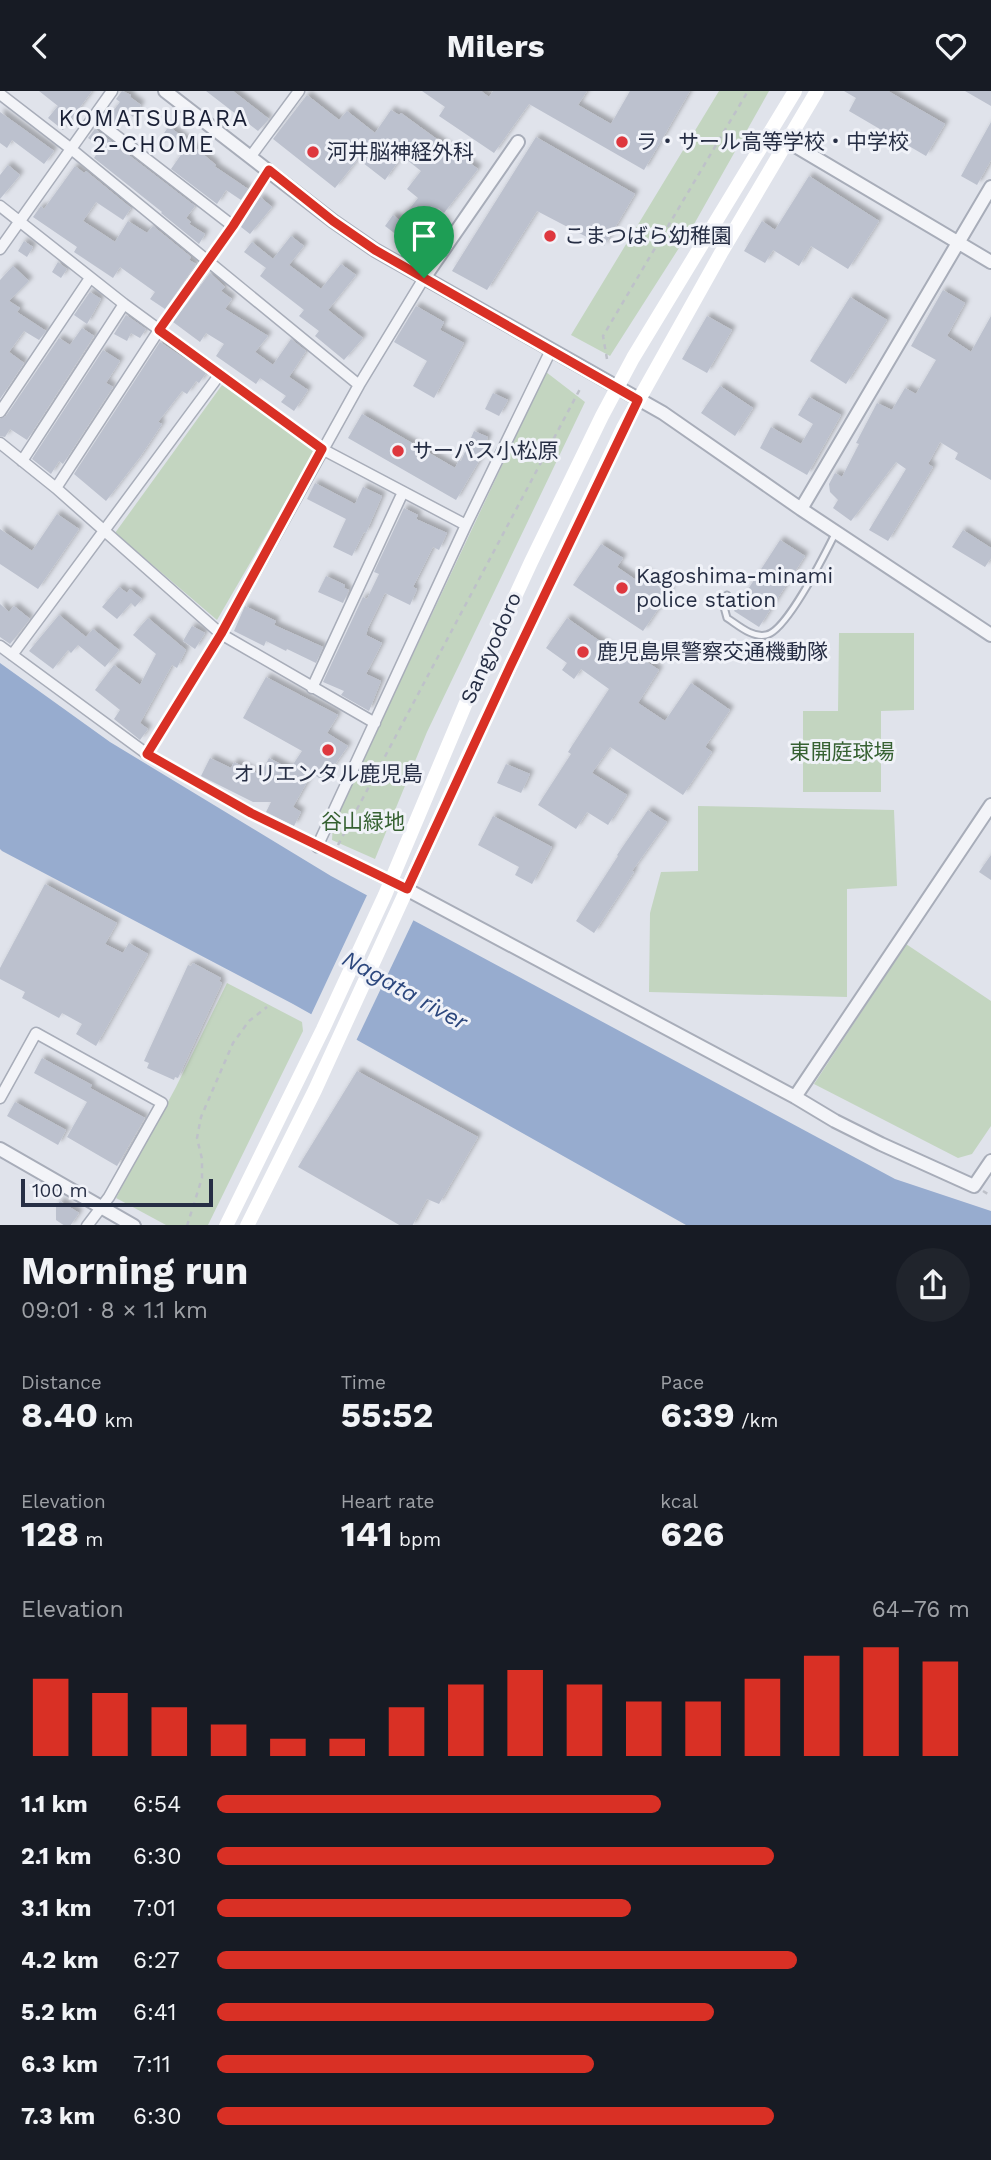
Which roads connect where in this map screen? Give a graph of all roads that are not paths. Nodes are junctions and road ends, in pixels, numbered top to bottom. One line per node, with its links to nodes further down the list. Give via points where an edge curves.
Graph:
1 (112, 91): 7 (street)
2 (164, 91): 11 (street)
3 (299, 91): 11 (street)
4 (795, 91): 28 (main road, Sangyodoro)
5 (817, 91): 8 (main road, Sangyodoro)
6 (0, 94): 10 (street)
7 (92, 117): 10 (street); 16 (street)
8 (787, 141): 17 (street); 29 (main road, Sangyodoro)
9 (518, 142): 22 (street)
10 (69, 148): 15 (street); 19 (street)
11 (251, 156): 12 (street)
12 (269, 170): 16 (street); 22 (street, via 333,221)
13 (991, 187): 17 (street)
14 (0, 206): 15 (street)
15 (19, 221): 18 (street); 21 (street)
16 (233, 226): 19 (street)
17 (958, 243): 20 (street); 36 (street)
18 (0, 249)
19 (206, 261): 24 (street); 27 (street)
20 (991, 262)
21 (90, 278): 23 (street); 30 (street)
22 (424, 278): 25 (street); 27 (street)
23 (124, 304): 24 (street); 33 (street)
24 (159, 330): 26 (street); 34 (street)
25 (551, 350): 28 (street); 37 (street)
26 (220, 374): 32 (street); 39 (street)
27 (359, 385): 32 (street)
28 (617, 388): 29 (street); 50 (main road, Sangyodoro, via 465,705)
29 (638, 400): 36 (street); 51 (main road, Sangyodoro)
30 (0, 412)
31 (0, 443): 33 (street)
32 (322, 449): 35 (street); 41 (street)
33 (22, 461): 34 (street)
34 (56, 488): 39 (street)
35 (403, 492): 37 (street); 45 (street)
36 (801, 509): 38 (street)
37 (466, 525): 46 (street)
38 (836, 531): 40 (lane, via 780,628 768,636 754,635 727,618); 42 (street)
39 (104, 532): 41 (street); 44 (street)
40 (727, 596)
41 (221, 634): 45 (street); 47 (street)
42 (991, 634)
43 (0, 646): 44 (street)
44 (12, 655): 47 (street)
45 (312, 688): 46 (street)
46 (375, 723): 49 (street)
47 (147, 754): 49 (street)
48 (991, 805): 52 (street)
49 (317, 847): 50 (street)
50 (388, 888): 51 (street); 59 (main road, Sangyodoro)
51 (407, 889): 52 (street); 60 (main road, Sangyodoro)
52 (795, 1097): 55 (street, via 881,1144 974,1186)
53 (0, 1098): 56 (street, via 36,1033 162,1103)
54 (0, 1149): 56 (street)
55 (991, 1161)
56 (101, 1207): 57 (street); 58 (street)
57 (88, 1225)
58 (132, 1225)
59 (226, 1225)
60 (247, 1225)

